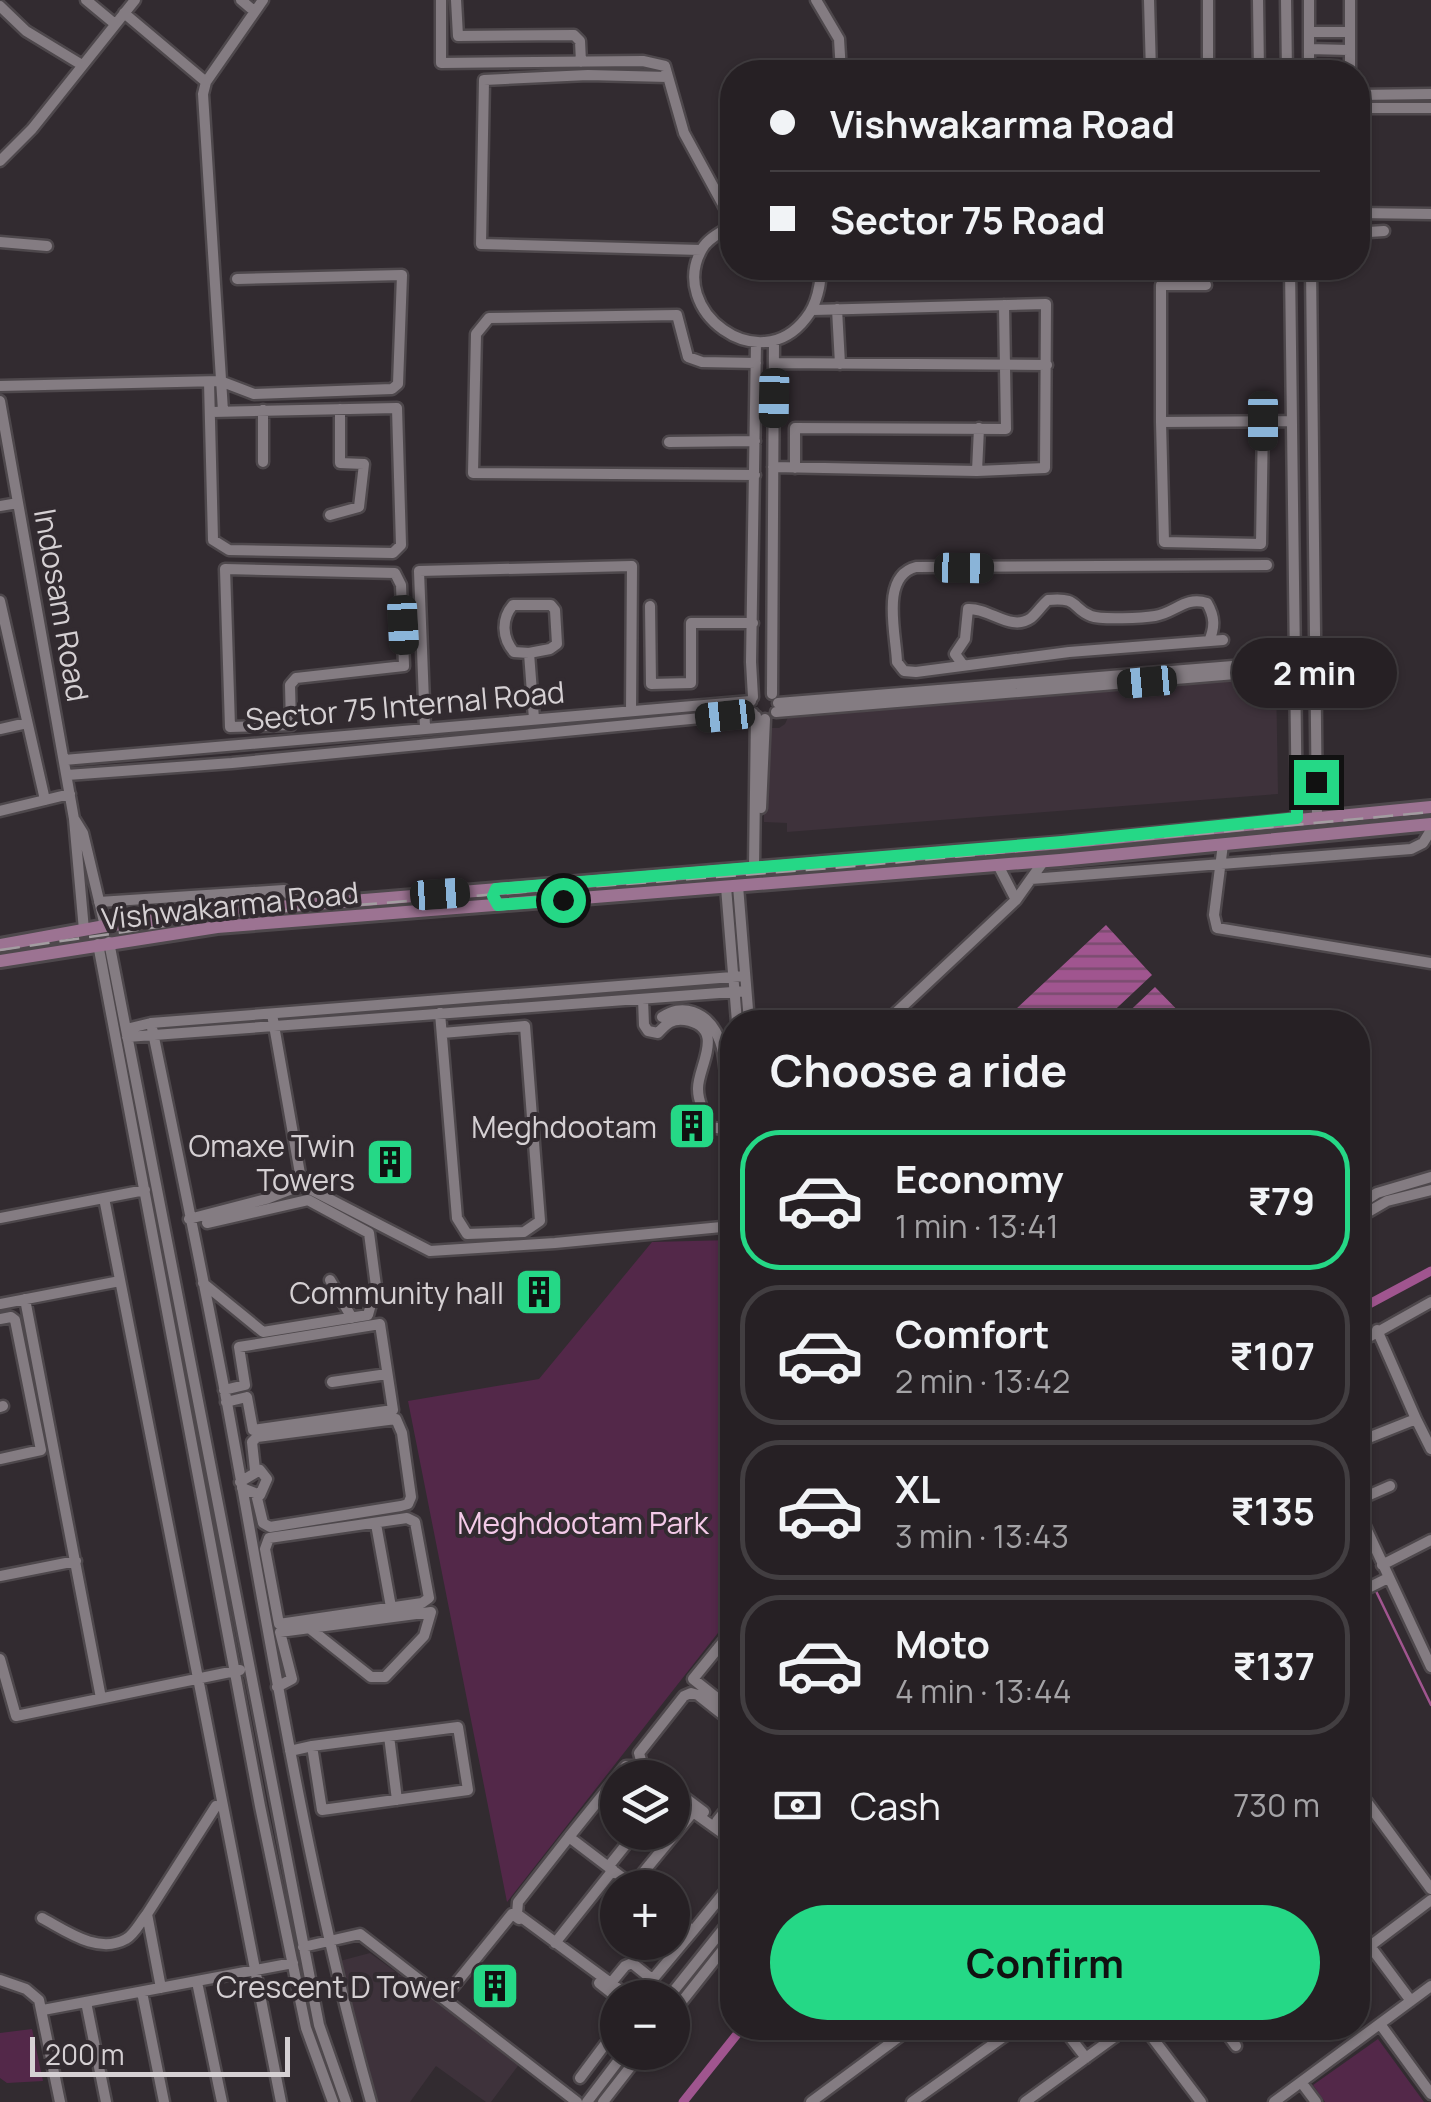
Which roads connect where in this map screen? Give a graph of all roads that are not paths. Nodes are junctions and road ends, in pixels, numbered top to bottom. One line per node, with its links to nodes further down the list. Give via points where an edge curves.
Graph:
1 (86, 0): 17 (street)
2 (135, 0): 16 (street)
3 (241, 0): 15 (street)
4 (263, 0): 15 (street)
5 (442, 0): 29 (street, via 441,63)
6 (456, 0): 29 (street, via 458,36 574,36)
7 (816, 0): 22 (street, via 839,39)
8 (1149, 0): 23 (street)
9 (1208, 0): 24 (street)
10 (1258, 0): 25 (street)
11 (1286, 0): 26 (street)
12 (1308, 0): 18 (street)
13 (1350, 0): 19 (street)
14 (0, 6): 30 (street, via 26,31)
15 (254, 11): 32 (street)
16 (124, 13): 17 (street); 32 (street)
17 (115, 24): 30 (street)
18 (1309, 32): 19 (street); 20 (street)
19 (1349, 32): 21 (street)
20 (1309, 49): 21 (street); 27 (street)
21 (1349, 50): 28 (street)
22 (841, 60)
23 (1150, 60)
24 (1208, 60)
25 (1259, 60)
26 (1288, 60)
27 (1309, 60)
28 (1349, 60)
29 (581, 62): 31 (street, via 658,64 666,66)
30 (82, 64): 37 (street)
31 (668, 77): 38 (street, via 684,133); 46 (street, via 484,80 480,244)
32 (206, 82): 62 (street)
33 (1431, 94): 34 (street)
34 (1370, 95)
35 (1370, 108): 36 (street)
36 (1431, 108)
37 (0, 161)
38 (720, 200)
39 (1370, 213): 40 (street)
40 (1431, 214)
41 (720, 232): 46 (street)
42 (1370, 232): 43 (street)
43 (1384, 232)
44 (0, 242): 45 (street)
45 (47, 246)
46 (701, 250): 56 (street, via 696,282 702,309 728,336)
47 (236, 279): 62 (street, via 402,275 398,384 254,394)
48 (818, 280): 54 (street)
49 (1290, 280): 70 (street)
50 (1311, 280): 109 (street)
51 (1206, 285): 69 (street, via 1161,284)
52 (1004, 305): 53 (street); 60 (street); 61 (street, via 1046,304)
53 (837, 309): 54 (street); 59 (street)
54 (813, 310): 55 (street, via 796,332)
55 (774, 340): 56 (street); 58 (street)
56 (756, 344): 57 (street)
57 (756, 363): 72 (street); 78 (street, via 688,357 676,314 489,318 476,334 473,473)
58 (775, 363): 59 (street); 75 (street)
59 (840, 364): 60 (street)
60 (1006, 365): 61 (street); 71 (street, via 1006,428)
61 (1047, 365): 77 (street, via 1046,468)
62 (215, 382): 63 (street); 67 (street)
63 (0, 386)
64 (0, 400): 79 (street, Indosam Road)
65 (340, 409): 66 (street); 67 (street, via 397,408 401,546 393,552 220,547 213,540); 81 (street, via 340,462 364,464 359,507)
66 (263, 410): 67 (street); 74 (street)
67 (217, 411)
68 (1263, 421): 69 (street); 69 (street, via 1261,544 1164,542); 70 (street)
69 (1161, 422)
70 (1292, 422): 94 (street)
71 (978, 428): 76 (street, via 795,428); 77 (street)
72 (755, 441): 73 (street); 78 (street)
73 (669, 442)
74 (263, 462)
75 (774, 467): 76 (street); 83 (street)
76 (795, 468): 77 (street)
77 (977, 472)
78 (754, 474): 82 (street)
79 (18, 503): 80 (street); 106 (street, Indosam Road)
80 (0, 506)
81 (330, 515)
82 (754, 531): 83 (street); 87 (street)
83 (773, 531): 98 (street)
84 (1268, 565): 93 (street, via 907,569 893,586 897,662 916,672)
85 (0, 601): 90 (street)
86 (650, 606): 96 (street, via 650,684)
87 (752, 622): 96 (street, via 691,624); 98 (street)
88 (1223, 640): 89 (street)
89 (1209, 641): 91 (street); 93 (street, via 1212,612 1199,600 1158,616 1094,616 1072,601 1048,600 1019,624 983,608 968,609 965,639 955,654)
90 (5, 646): 101 (street)
91 (1069, 652): 93 (street); 95 (street)
92 (528, 653): 92 (street, via 509,646 506,614 513,605 551,606 557,644); 100 (street)
93 (963, 665)
94 (1295, 665): 95 (street); 98 (street); 108 (street)
95 (1072, 677): 98 (street)
96 (691, 683): 97 (street)
97 (692, 706): 98 (street, Sector 75 Internal Road); 99 (street, Sector 75 Internal Road)
98 (763, 707): 107 (street, Sector 75 Internal Road); 123 (street)
99 (631, 710): 100 (street, Sector 75 Internal Road); 103 (street, via 632,566 419,572)
100 (534, 719): 103 (street, Sector 75 Internal Road)
101 (28, 722): 104 (street); 111 (street)
102 (292, 726): 102 (street, via 230,727 225,569 395,573 404,666 296,678 290,685); 105 (street)
103 (425, 728): 105 (street, Sector 75 Internal Road)
104 (0, 729)
105 (293, 740): 106 (street, Sector 75 Internal Road)
106 (64, 760): 107 (street, Indosam Road)
107 (67, 775): 110 (street, Indosam Road)
108 (1297, 782): 109 (street); 115 (street)
109 (1316, 782): 114 (street)
110 (70, 794): 111 (street); 116 (street, Indosam Road)
111 (45, 800): 113 (street)
112 (1431, 807): 114 (main road, Vishwakarma Road)
113 (0, 810)
114 (1317, 816): 115 (main road, Vishwakarma Road)
115 (1297, 818): 123 (main road, Vishwakarma Road)
116 (74, 819): 130 (street, Indosam Road); 135 (street, Indosam Road)
117 (1431, 827): 118 (main road, Vishwakarma Road); 122 (street, via 1412,850)
118 (1223, 844): 119 (main road, Vishwakarma Road); 122 (street)
119 (1089, 857): 120 (main road, Vishwakarma Road); 124 (street)
120 (1043, 862): 121 (main road, Vishwakarma Road); 125 (street)
121 (998, 865): 126 (main road, Vishwakarma Road); 129 (street)
122 (1220, 866): 124 (street); 139 (street, via 1217,928)
123 (757, 867): 127 (main road, Vishwakarma Road)
124 (1091, 876): 125 (street)
125 (1030, 879): 129 (street)
126 (732, 886): 131 (main road, Vishwakarma Road); 140 (street)
127 (496, 889): 128 (main road, Vishwakarma Road); 131 (main road)
128 (462, 892): 132 (main road, Vishwakarma Road); 133 (main road)
129 (1016, 900): 147 (street)
130 (99, 902): 132 (street, via 284,890); 134 (street, Indosam Road)
131 (498, 905): 133 (main road, Vishwakarma Road)
132 (300, 906): 134 (main road, Vishwakarma Road)
133 (466, 908): 136 (main road, Vishwakarma Road)
134 (105, 926): 135 (main road, Vishwakarma Road)
135 (84, 930): 137 (main road, Vishwakarma Road)
136 (104, 943): 138 (main road, Vishwakarma Road); 153 (street); 162 (street)
137 (0, 945)
138 (0, 960)
139 (1431, 962)
140 (739, 976): 141 (street); 144 (street)
141 (740, 991): 143 (street); 145 (street); 146 (street)
142 (643, 998): 143 (street); 144 (street); 149 (street)
143 (658, 998): 150 (street)
144 (538, 1000): 148 (street); 151 (street)
145 (738, 1010)
146 (746, 1010)
147 (899, 1010)
148 (440, 1014): 151 (street); 154 (street)
149 (645, 1018): 150 (street); 150 (street, via 651,1033 661,1031)
150 (662, 1019): 156 (street, via 683,1010 709,1022); 157 (street, via 700,1028 708,1045)
151 (273, 1020): 152 (street); 155 (street); 161 (street)
152 (151, 1023): 153 (street); 155 (street)
153 (127, 1033): 155 (street); 211 (street)
154 (442, 1033): 154 (street, via 525,1026 540,1220 524,1232 468,1234 457,1218)
155 (154, 1036): 168 (street)
156 (720, 1038)
157 (704, 1068): 158 (street); 159 (street, via 699,1100 712,1126)
158 (720, 1070)
159 (720, 1128)
160 (1431, 1177): 165 (street)
161 (302, 1185): 168 (street); 170 (street, via 430,1251)
162 (146, 1190): 164 (street); 217 (street)
163 (1431, 1190): 166 (street)
164 (104, 1198): 167 (street); 172 (street)
165 (1370, 1198)
166 (1370, 1211)
167 (0, 1218)
168 (189, 1218): 173 (street)
169 (207, 1223): 177 (street, via 308,1200 369,1233 376,1286 368,1316)
170 (720, 1227)
171 (330, 1280): 177 (street)
172 (120, 1281): 174 (street); 218 (street)
173 (203, 1282): 177 (street, via 264,1332); 184 (street)
174 (25, 1299): 176 (street); 187 (street)
175 (1431, 1302): 179 (street)
176 (0, 1304)
177 (352, 1318)
178 (0, 1319): 189 (street, via 15,1320)
179 (1377, 1330): 180 (street); 185 (street)
180 (1370, 1335)
181 (388, 1374): 182 (street); 183 (street, via 393,1410 253,1430); 183 (street, via 380,1324 239,1346)
182 (332, 1382)
183 (246, 1391): 184 (street)
184 (225, 1396): 192 (street)
185 (1416, 1419): 186 (street); 188 (street)
186 (1370, 1437)
187 (54, 1448): 189 (street); 199 (street)
188 (1431, 1449)
189 (41, 1450): 190 (street)
190 (0, 1459)
191 (255, 1470): 192 (street); 194 (street, via 268,1479); 194 (street, via 257,1437 396,1419 411,1497 401,1506 270,1527)
192 (241, 1485): 194 (street); 202 (street)
193 (1390, 1486): 195 (street)
194 (256, 1494)
195 (1370, 1495)
196 (376, 1524): 201 (street, via 269,1538); 208 (street); 208 (street, via 415,1522 428,1598)
197 (1370, 1538): 200 (street)
198 (1431, 1540): 200 (street)
199 (76, 1561): 203 (street); 220 (street)
200 (1382, 1565): 204 (street)
201 (270, 1572): 202 (street); 206 (street)
202 (257, 1574): 207 (street)
203 (0, 1576)
204 (1385, 1579): 205 (street); 215 (street)
205 (1370, 1586)
206 (275, 1592): 207 (street); 208 (street, via 279,1624)
207 (260, 1595): 210 (street)
208 (391, 1607)
209 (308, 1627): 209 (street, via 344,1623 431,1612 424,1636 385,1677 370,1677); 219 (street, via 280,1632 292,1679)
210 (267, 1630): 211 (street); 219 (street)
211 (241, 1633): 216 (street)
212 (720, 1646): 213 (street)
213 (718, 1648): 221 (street, via 693,1679)
214 (0, 1659): 220 (street, via 14,1716)
215 (1431, 1667)
216 (248, 1669): 217 (street); 250 (street)
217 (235, 1671): 218 (street); 254 (street)
218 (197, 1678): 220 (street); 255 (street)
219 (277, 1687): 225 (street)
220 (101, 1698)
221 (720, 1700)
222 (720, 1712): 226 (street, via 698,1695 684,1696 639,1752)
223 (389, 1736): 224 (street); 227 (street); 227 (street, via 458,1727 468,1790)
224 (312, 1746): 225 (street); 227 (street, via 322,1810)
225 (290, 1751): 248 (street)
226 (641, 1760)
227 (397, 1800)
228 (599, 1800): 236 (street)
229 (690, 1802): 233 (street)
230 (216, 1806): 243 (street)
231 (1370, 1806): 240 (street)
232 (720, 1817): 233 (street)
233 (716, 1822): 234 (street)
234 (720, 1826)
235 (720, 1829): 239 (street, via 693,1812)
236 (569, 1837): 238 (street); 249 (street, via 516,1908)
237 (623, 1850): 238 (street)
238 (610, 1869): 249 (street)
239 (647, 1870)
240 (1431, 1889)
241 (720, 1898): 245 (street)
242 (1431, 1900): 251 (street)
243 (147, 1914): 244 (street, via 126,1939 103,1944); 265 (street)
244 (42, 1918)
245 (692, 1932): 247 (street); 252 (street); 259 (street)
246 (720, 1933): 247 (street)
247 (714, 1941): 252 (street)
248 (330, 1942): 250 (street); 295 (street); 296 (street, via 360,1934)
249 (556, 1943): 257 (street)
250 (303, 1946): 294 (street, via 319,2025)
251 (1370, 1946): 268 (street)
252 (706, 1951): 260 (street)
253 (720, 1953): 266 (street)
254 (293, 1963): 255 (street); 293 (street, via 306,2028)
255 (254, 1971): 261 (street); 292 (street)
256 (0, 1980): 270 (street, via 33,1994)
257 (606, 1980)
258 (614, 1980): 259 (street, via 632,1964)
259 (653, 1980)
260 (683, 1980)
261 (197, 1982): 265 (street); 291 (street)
262 (600, 1984): 264 (street, via 512,1914)
263 (1431, 1986): 268 (street)
264 (453, 1987)
265 (161, 1988): 267 (street)
266 (690, 1991)
267 (142, 1992): 269 (street); 290 (street)
268 (1411, 2001): 271 (street)
269 (86, 2002): 270 (street); 289 (street)
270 (43, 2010): 288 (street)
271 (1380, 2024): 272 (street); 287 (street)
272 (1370, 2031)
273 (892, 2040): 299 (street)
274 (999, 2040): 300 (street)
275 (1073, 2040): 282 (street)
276 (1111, 2040): 282 (street)
277 (1155, 2040): 302 (street)
278 (1232, 2040): 280 (street)
279 (1358, 2040): 286 (street)
280 (1236, 2046)
281 (600, 2051): 285 (street)
282 (1086, 2058): 301 (street)
283 (611, 2070): 297 (street)
284 (628, 2070): 298 (street)
285 (580, 2078)
286 (1301, 2082): 303 (street); 304 (street)
287 (1431, 2094)
288 (60, 2102)
289 (106, 2102)
290 (164, 2102)
291 (222, 2102)
292 (281, 2102)
293 (333, 2102)
294 (346, 2102)
295 (371, 2102)
296 (577, 2102)
297 (587, 2102)
298 (602, 2102)
299 (811, 2102)
300 (912, 2102)
301 (1024, 2102)
302 (1201, 2102)
303 (1274, 2102)
304 (1316, 2102)

